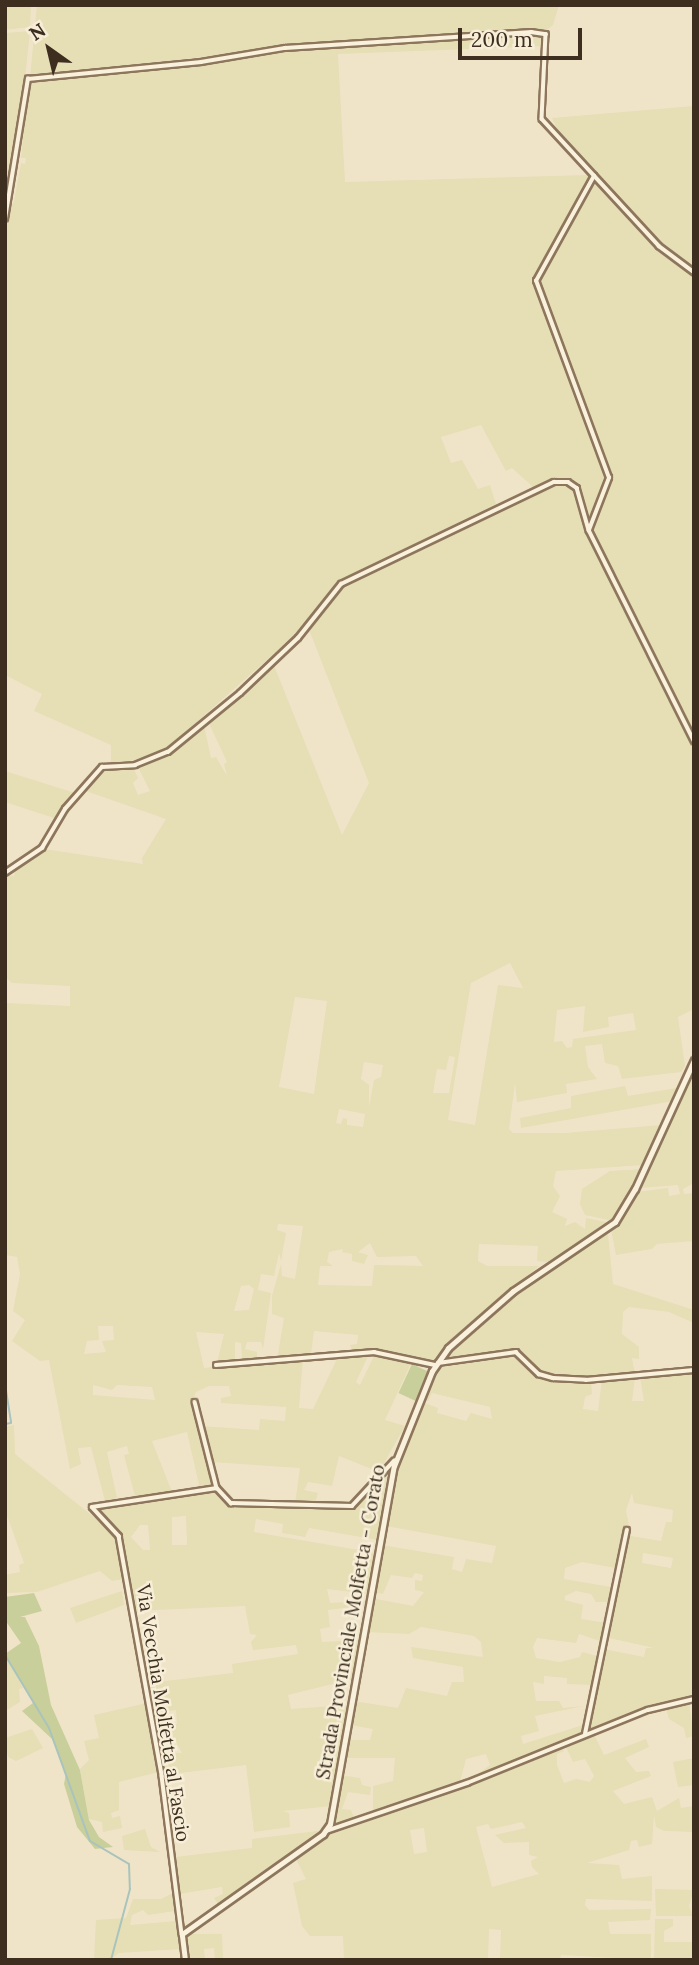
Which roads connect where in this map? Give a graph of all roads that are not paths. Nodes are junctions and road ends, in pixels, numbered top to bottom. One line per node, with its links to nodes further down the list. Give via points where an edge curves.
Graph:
1 (594, 176): 2 (street, via 542,119 546,34 285,48 201,62 28,79); 3 (street, via 659,246); 4 (street, via 536,281 609,478)
2 (5, 219)
3 (694, 272)
4 (589, 530): 5 (street); 6 (street, via 577,488 568,482 554,482 341,584 298,638 168,752 135,765 102,767 65,809 41,848)
5 (694, 740)
6 (5, 873)
7 (694, 1060): 8 (street, Strada Provinciale Molfetta - Corato, via 635,1189 611,1227 524,1283)
8 (436, 1364): 9 (street, via 374,1352); 10 (street, via 516,1352 539,1374 553,1378 586,1380); 12 (street, Strada Provinciale Molfetta - Corato)
9 (216, 1365)
10 (694, 1370)
11 (195, 1402): 13 (street)
12 (396, 1459): 13 (street, via 352,1506 231,1503); 17 (street, Strada Provinciale Molfetta - Corato)
13 (217, 1488): 18 (street, Via Vecchia Molfetta al Fascio, via 92,1507 119,1536 162,1776)
14 (627, 1530): 16 (street)
15 (694, 1699): 16 (street, via 648,1710)
16 (585, 1734): 17 (street, via 467,1783)
17 (326, 1831): 18 (street)
18 (182, 1934): 19 (street)
19 (185, 1960)

